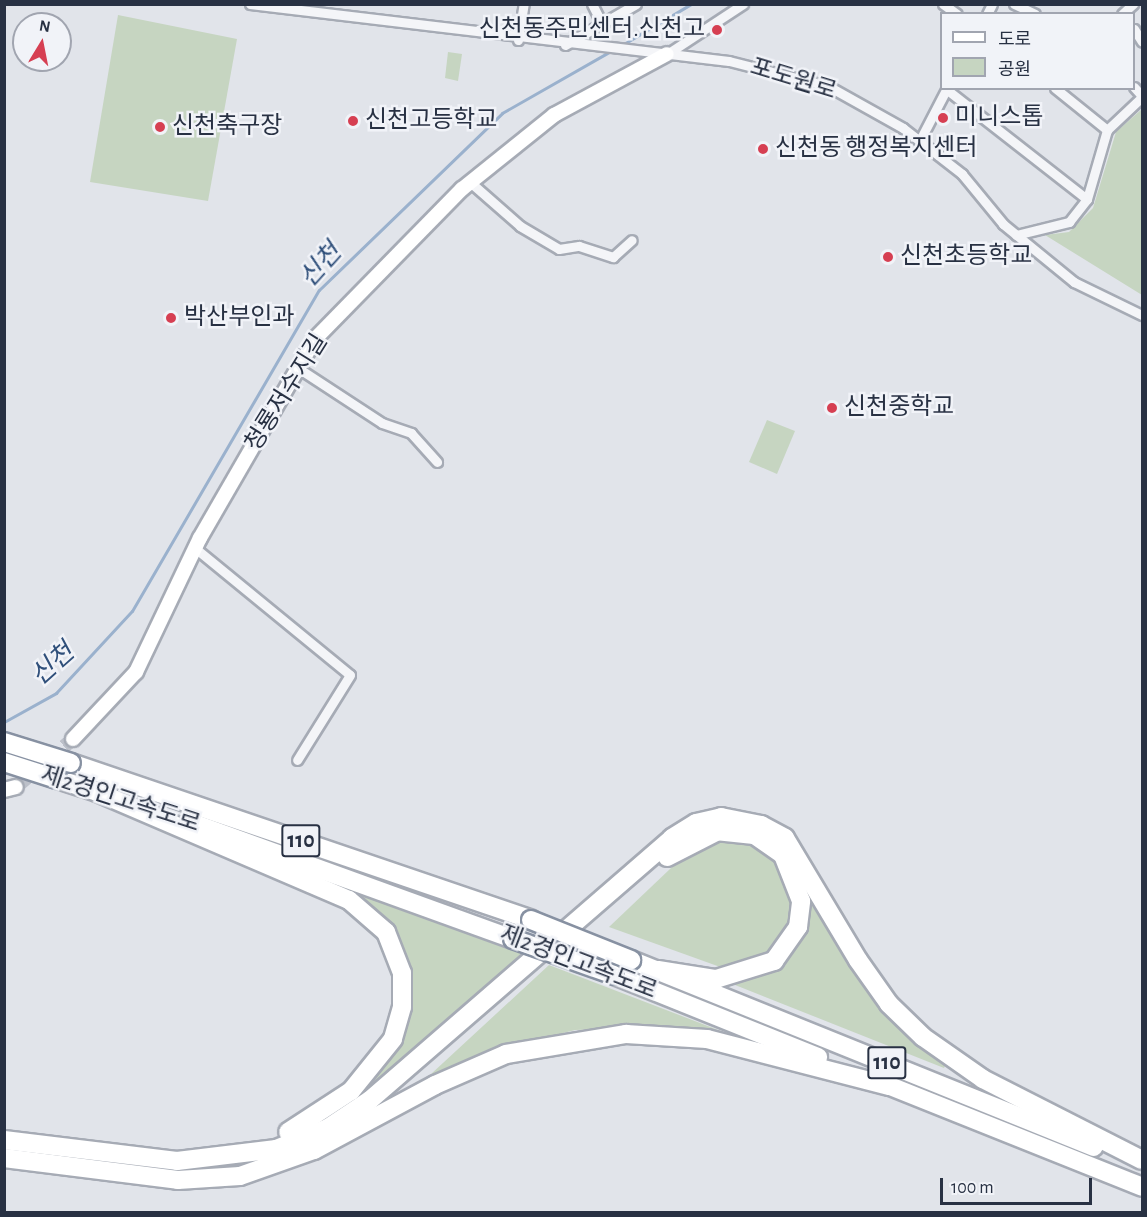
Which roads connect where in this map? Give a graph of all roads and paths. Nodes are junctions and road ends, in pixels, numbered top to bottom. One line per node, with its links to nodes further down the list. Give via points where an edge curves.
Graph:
1 (250, 4): 8 (street)
2 (340, 4): 10 (street)
3 (524, 4): 12 (street)
4 (592, 4): 11 (street)
5 (636, 4): 11 (street)
6 (742, 4): 14 (street)
7 (1014, 4): 9 (street)
8 (284, 7): 10 (street)
9 (1031, 12)
10 (338, 15): 12 (street)
11 (602, 24): 13 (street)
12 (518, 40): 13 (street)
13 (569, 45): 14 (street, 포도원로)
14 (662, 53): 20 (street, 포도원로, via 729,62 828,86); 21 (street, 청룡저수지길, via 554,115)
15 (946, 90): 20 (street)
16 (948, 90): 22 (street)
17 (1057, 90): 19 (street)
18 (1143, 97): 19 (street)
19 (1107, 130): 22 (street)
20 (920, 140): 23 (street, 포도원로, via 962,174)
21 (470, 182): 24 (street, via 520,226 559,249 579,246 613,257); 26 (street, 청룡저수지길, via 315,339)
22 (1087, 199): 23 (street, via 1069,222)
23 (1016, 235): 25 (street, 포도원로, via 1074,282)
24 (632, 240)
25 (1143, 315)
26 (298, 368): 27 (street, via 382,423 411,433); 28 (street, 청룡저수지길)
27 (437, 462)
28 (195, 548): 29 (street, 청룡저수지길, via 136,672); 31 (street, via 350,675)
29 (73, 739)
30 (4, 742): 34 (highway, 제2경인고속도로 / 110, bridge, via 531,920)
31 (297, 760)
32 (4, 762): 33 (highway, 제2경인고속도로 / 110, bridge)
33 (97, 792): 35 (highway, 제2경인고속도로 / 110, bridge, via 614,975); 38 (highway, via 349,900 372,917 396,952 402,1007 380,1061 309,1122)
34 (658, 970): 36 (highway, via 716,979 774,961 798,927 801,901 783,855 754,835 737,831 699,836 678,848); 41 (highway, 제2경인고속도로 / 110)
35 (889, 1086): 36 (highway, via 707,1038 626,1034 506,1054); 42 (highway, 제2경인고속도로 / 110)
36 (349, 1129): 39 (highway, via 290,1161 213,1179 140,1177)
37 (4, 1140): 38 (highway, via 177,1161)
38 (239, 1156): 40 (highway, via 328,1128 370,1100 672,838 696,823 722,817 761,825 785,838 858,960 890,1004 923,1037 982,1079)
39 (4, 1158)
40 (1143, 1160)
41 (1143, 1167)
42 (1143, 1187)

